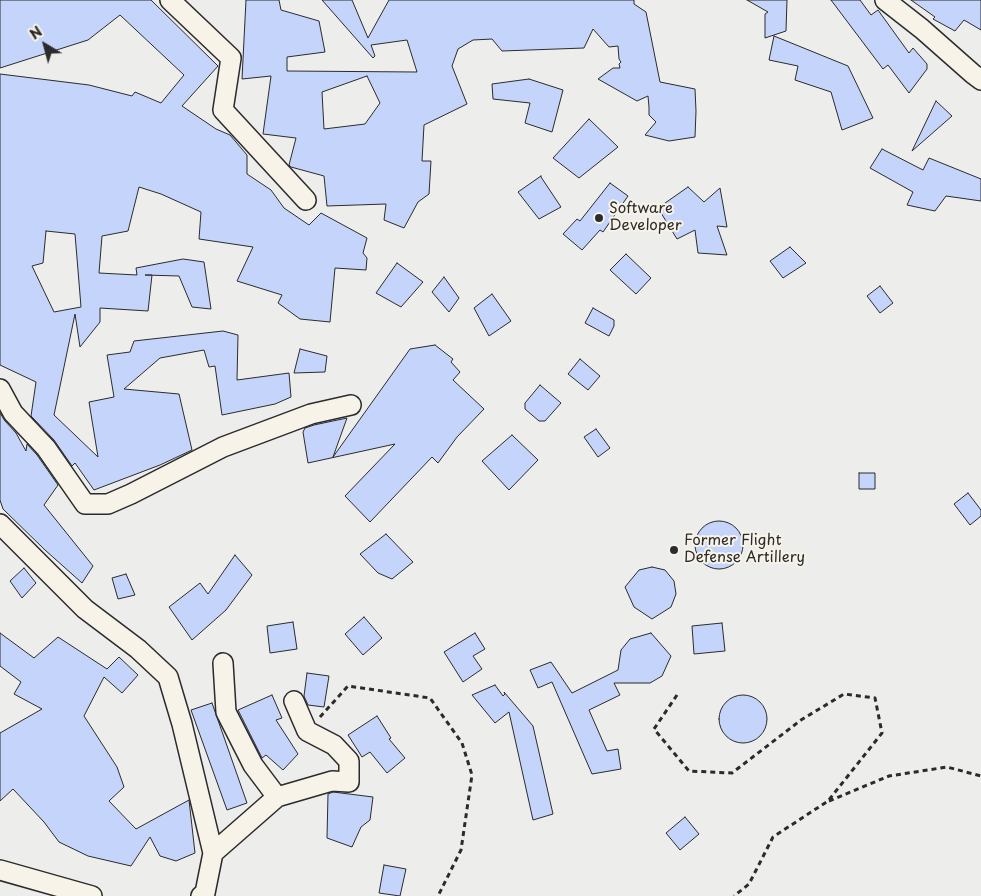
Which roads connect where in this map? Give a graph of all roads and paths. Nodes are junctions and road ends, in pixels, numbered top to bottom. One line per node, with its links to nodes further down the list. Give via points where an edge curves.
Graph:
1 (170, 0): 4 (street, via 231,58 223,110)
2 (885, 0): 3 (street)
3 (978, 77)
4 (306, 200)
5 (0, 389): 6 (street, via 13,413 46,448 85,504 108,504 223,447 311,414)
6 (351, 405)
7 (0, 524): 15 (street, via 85,609 138,649 168,677)
8 (223, 663): 13 (street, via 226,712 253,765)
9 (677, 695): 14 (path, via 654,729 688,771 732,773 802,720 844,694 875,698 882,733)
10 (294, 702): 11 (street)
11 (308, 731): 13 (street, via 334,745 349,761 349,782 332,781); 19 (path, via 348,686 430,698 462,743 472,775 461,850)
12 (981, 776): 14 (path, via 946,767 889,776)
13 (277, 797): 15 (street)
14 (828, 801): 20 (path, via 773,837 749,884)
15 (213, 854): 18 (street, via 205,893)
16 (0, 870): 17 (street)
17 (92, 896)
18 (201, 896)
19 (438, 896)
20 (734, 896)

